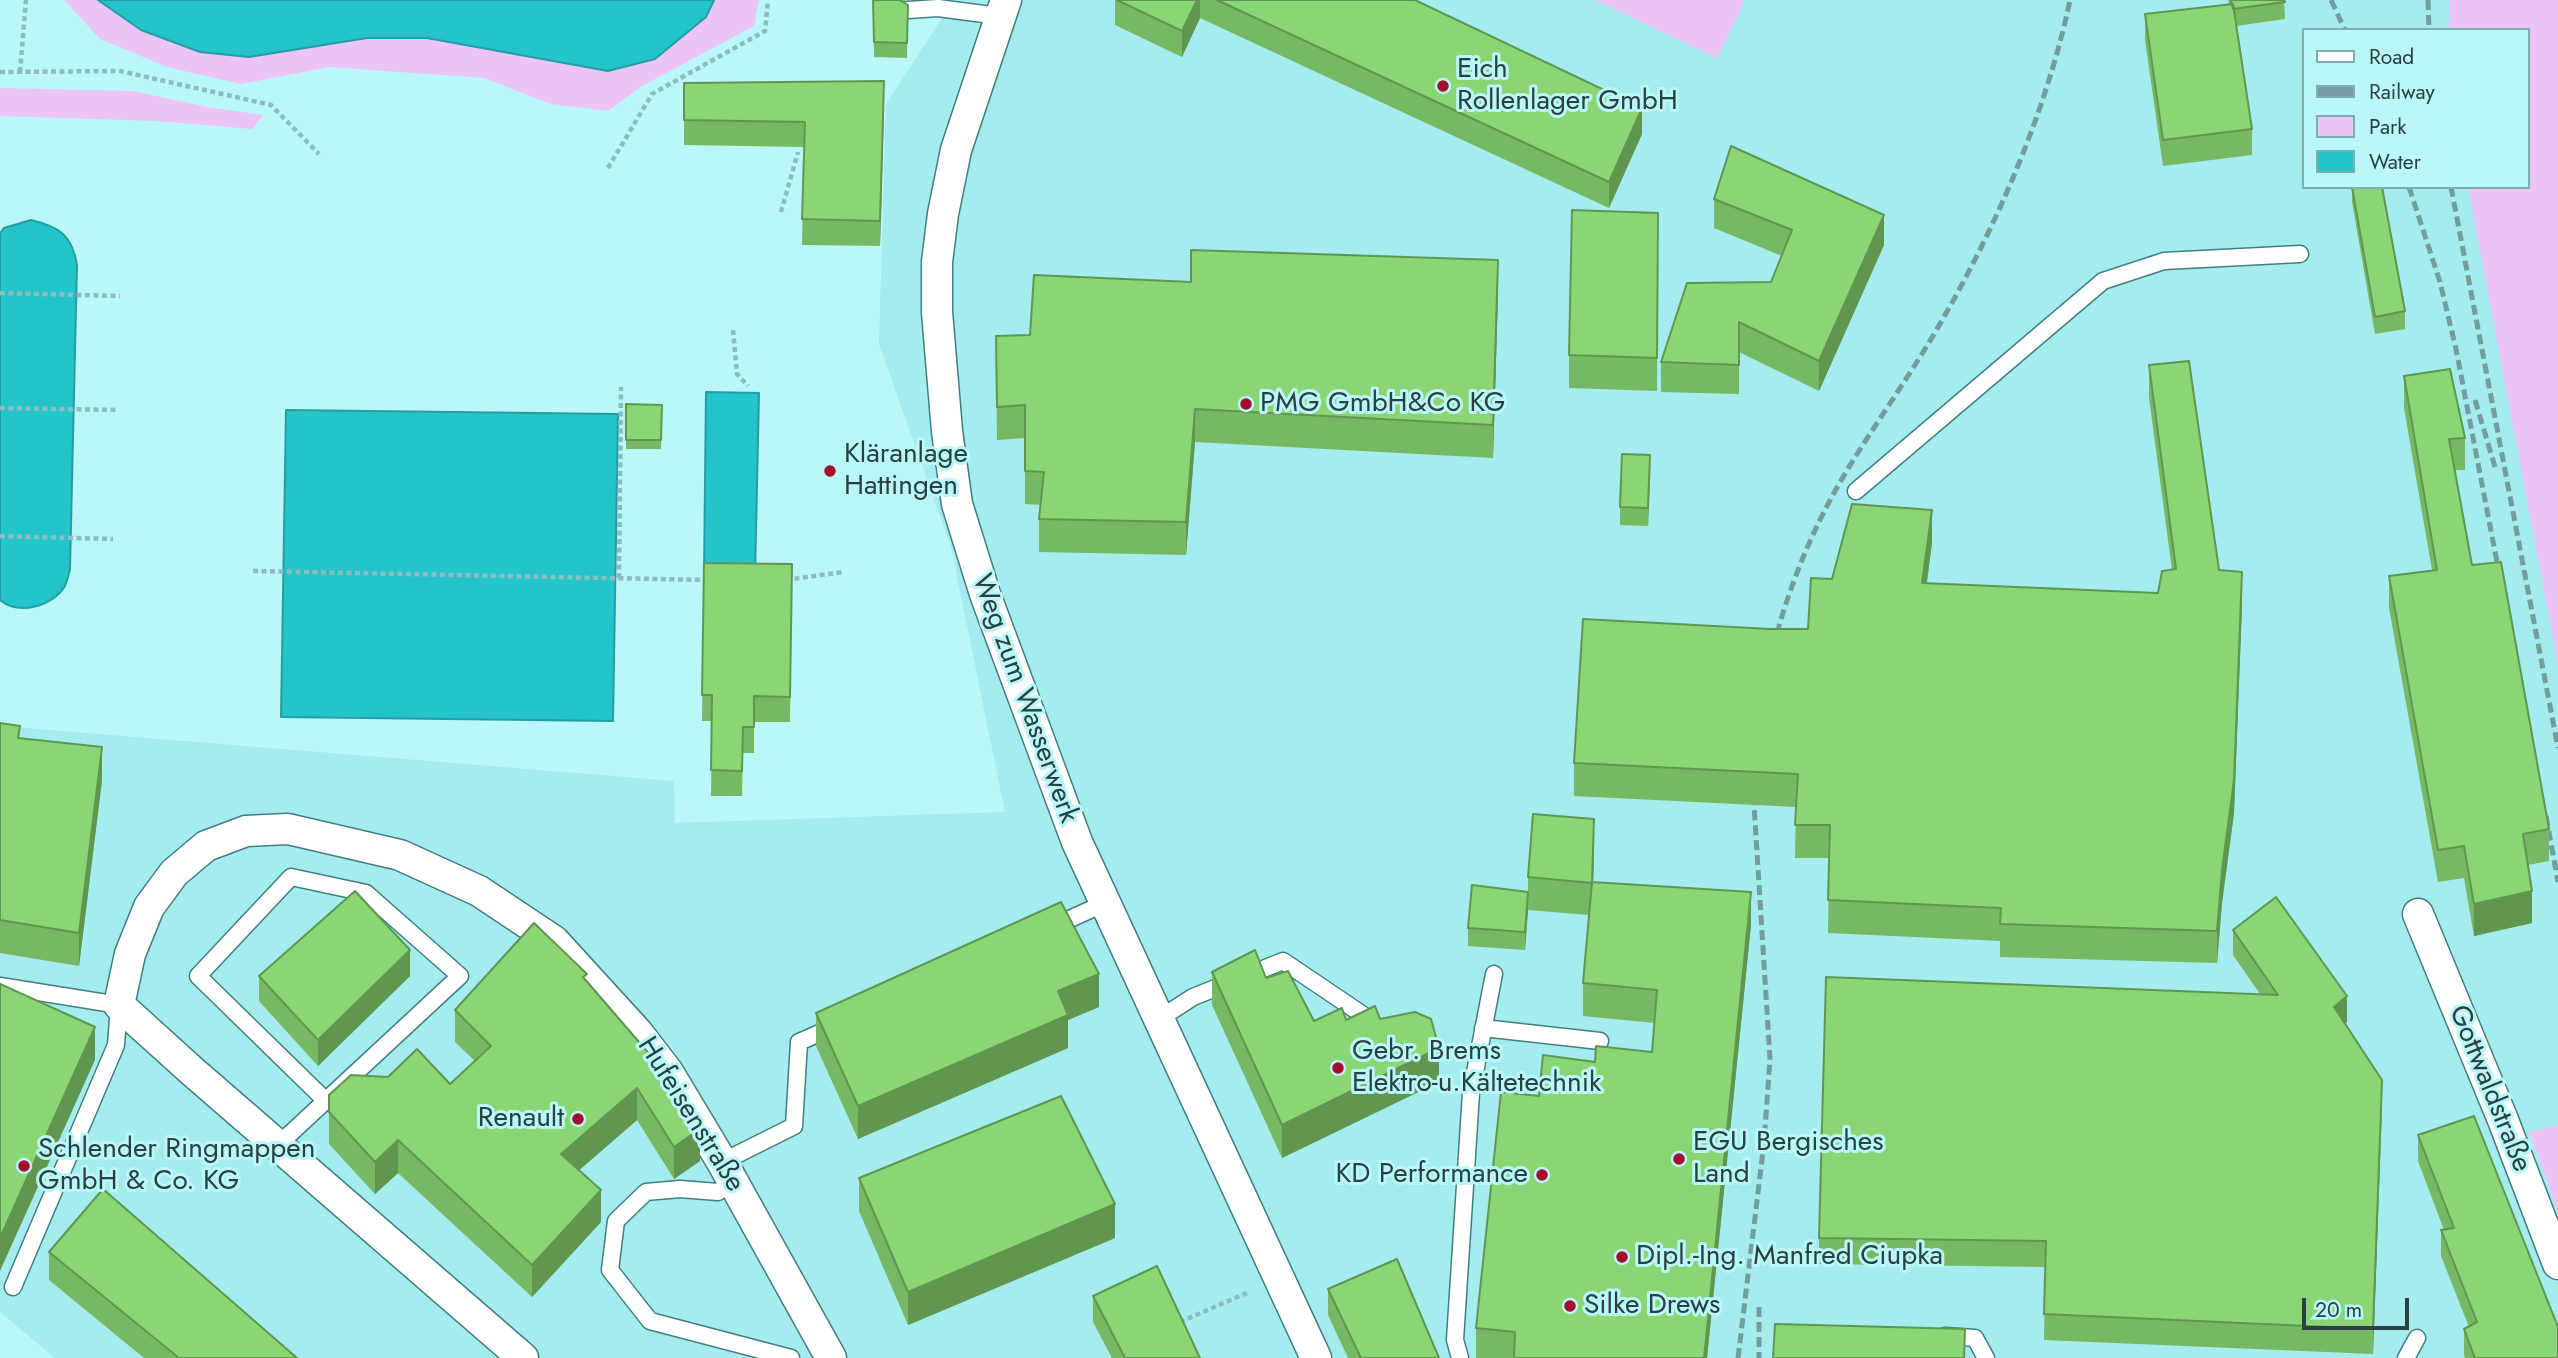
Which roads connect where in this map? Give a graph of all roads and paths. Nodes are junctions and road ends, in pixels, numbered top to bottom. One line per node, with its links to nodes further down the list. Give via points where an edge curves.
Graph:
1 (26, 0): 6 (path)
2 (768, 0): 9 (path, via 765,31 652,94)
3 (1002, 8): 4 (lane); 27 (street, Weg zum Wasserwerk, via 956,150 943,214 937,312 947,431 957,504 978,575 1077,842)
4 (908, 10)
5 (0, 72): 6 (path)
6 (20, 72): 8 (path, via 120,71 271,105)
7 (798, 152): 10 (path)
8 (319, 154)
9 (608, 168)
10 (781, 212)
11 (2300, 254): 19 (lane, via 2164,261 2103,281)
12 (0, 293): 13 (path)
13 (120, 296)
14 (733, 330): 15 (path, via 737,374)
15 (748, 386)
16 (621, 387): 24 (path)
17 (0, 408): 18 (path)
18 (118, 410)
19 (1856, 491)
20 (0, 536): 21 (path)
21 (113, 538)
22 (253, 571): 24 (path)
23 (844, 572): 26 (path)
24 (620, 578): 25 (path)
25 (708, 580)
26 (782, 580)
27 (1105, 903): 29 (lane); 35 (street, Weg zum Wasserwerk)
28 (2418, 914): 41 (street, Gottwaldstraße)
29 (1041, 932)
30 (1494, 974): 36 (lane)
31 (0, 986): 32 (lane)
32 (119, 1005): 39 (street); 40 (street, Hufeisenstraße, via 130,954 149,906 174,873 206,846 246,831 288,829 400,855 479,891 554,941 668,1072); 43 (lane, via 116,1045)
33 (1363, 1014): 35 (lane, via 1283,961 1193,998)
34 (850, 1019): 40 (lane, via 799,1042 794,1126)
35 (1159, 1019): 42 (street, Weg zum Wasserwerk)
36 (1483, 1028): 37 (lane); 51 (lane, via 1471,1093 1455,1340)
37 (1600, 1041)
38 (325, 1100): 38 (lane, via 460,976 366,893 291,877 198,976); 39 (lane)
39 (278, 1145): 48 (street)
40 (728, 1172): 47 (street, Hufeisenstraße); 49 (lane, via 718,1192 646,1192 616,1221 610,1270 650,1321)
41 (2558, 1264)
42 (1279, 1279): 44 (path); 50 (street, Weg zum Wasserwerk)
43 (13, 1287)
44 (1172, 1325)
45 (1923, 1334): 52 (lane, via 1975,1338)
46 (2417, 1338): 53 (lane)
47 (821, 1355)
48 (523, 1358)
49 (791, 1358)
50 (1315, 1358)
51 (1460, 1358)
52 (1986, 1358)
53 (2406, 1358)

